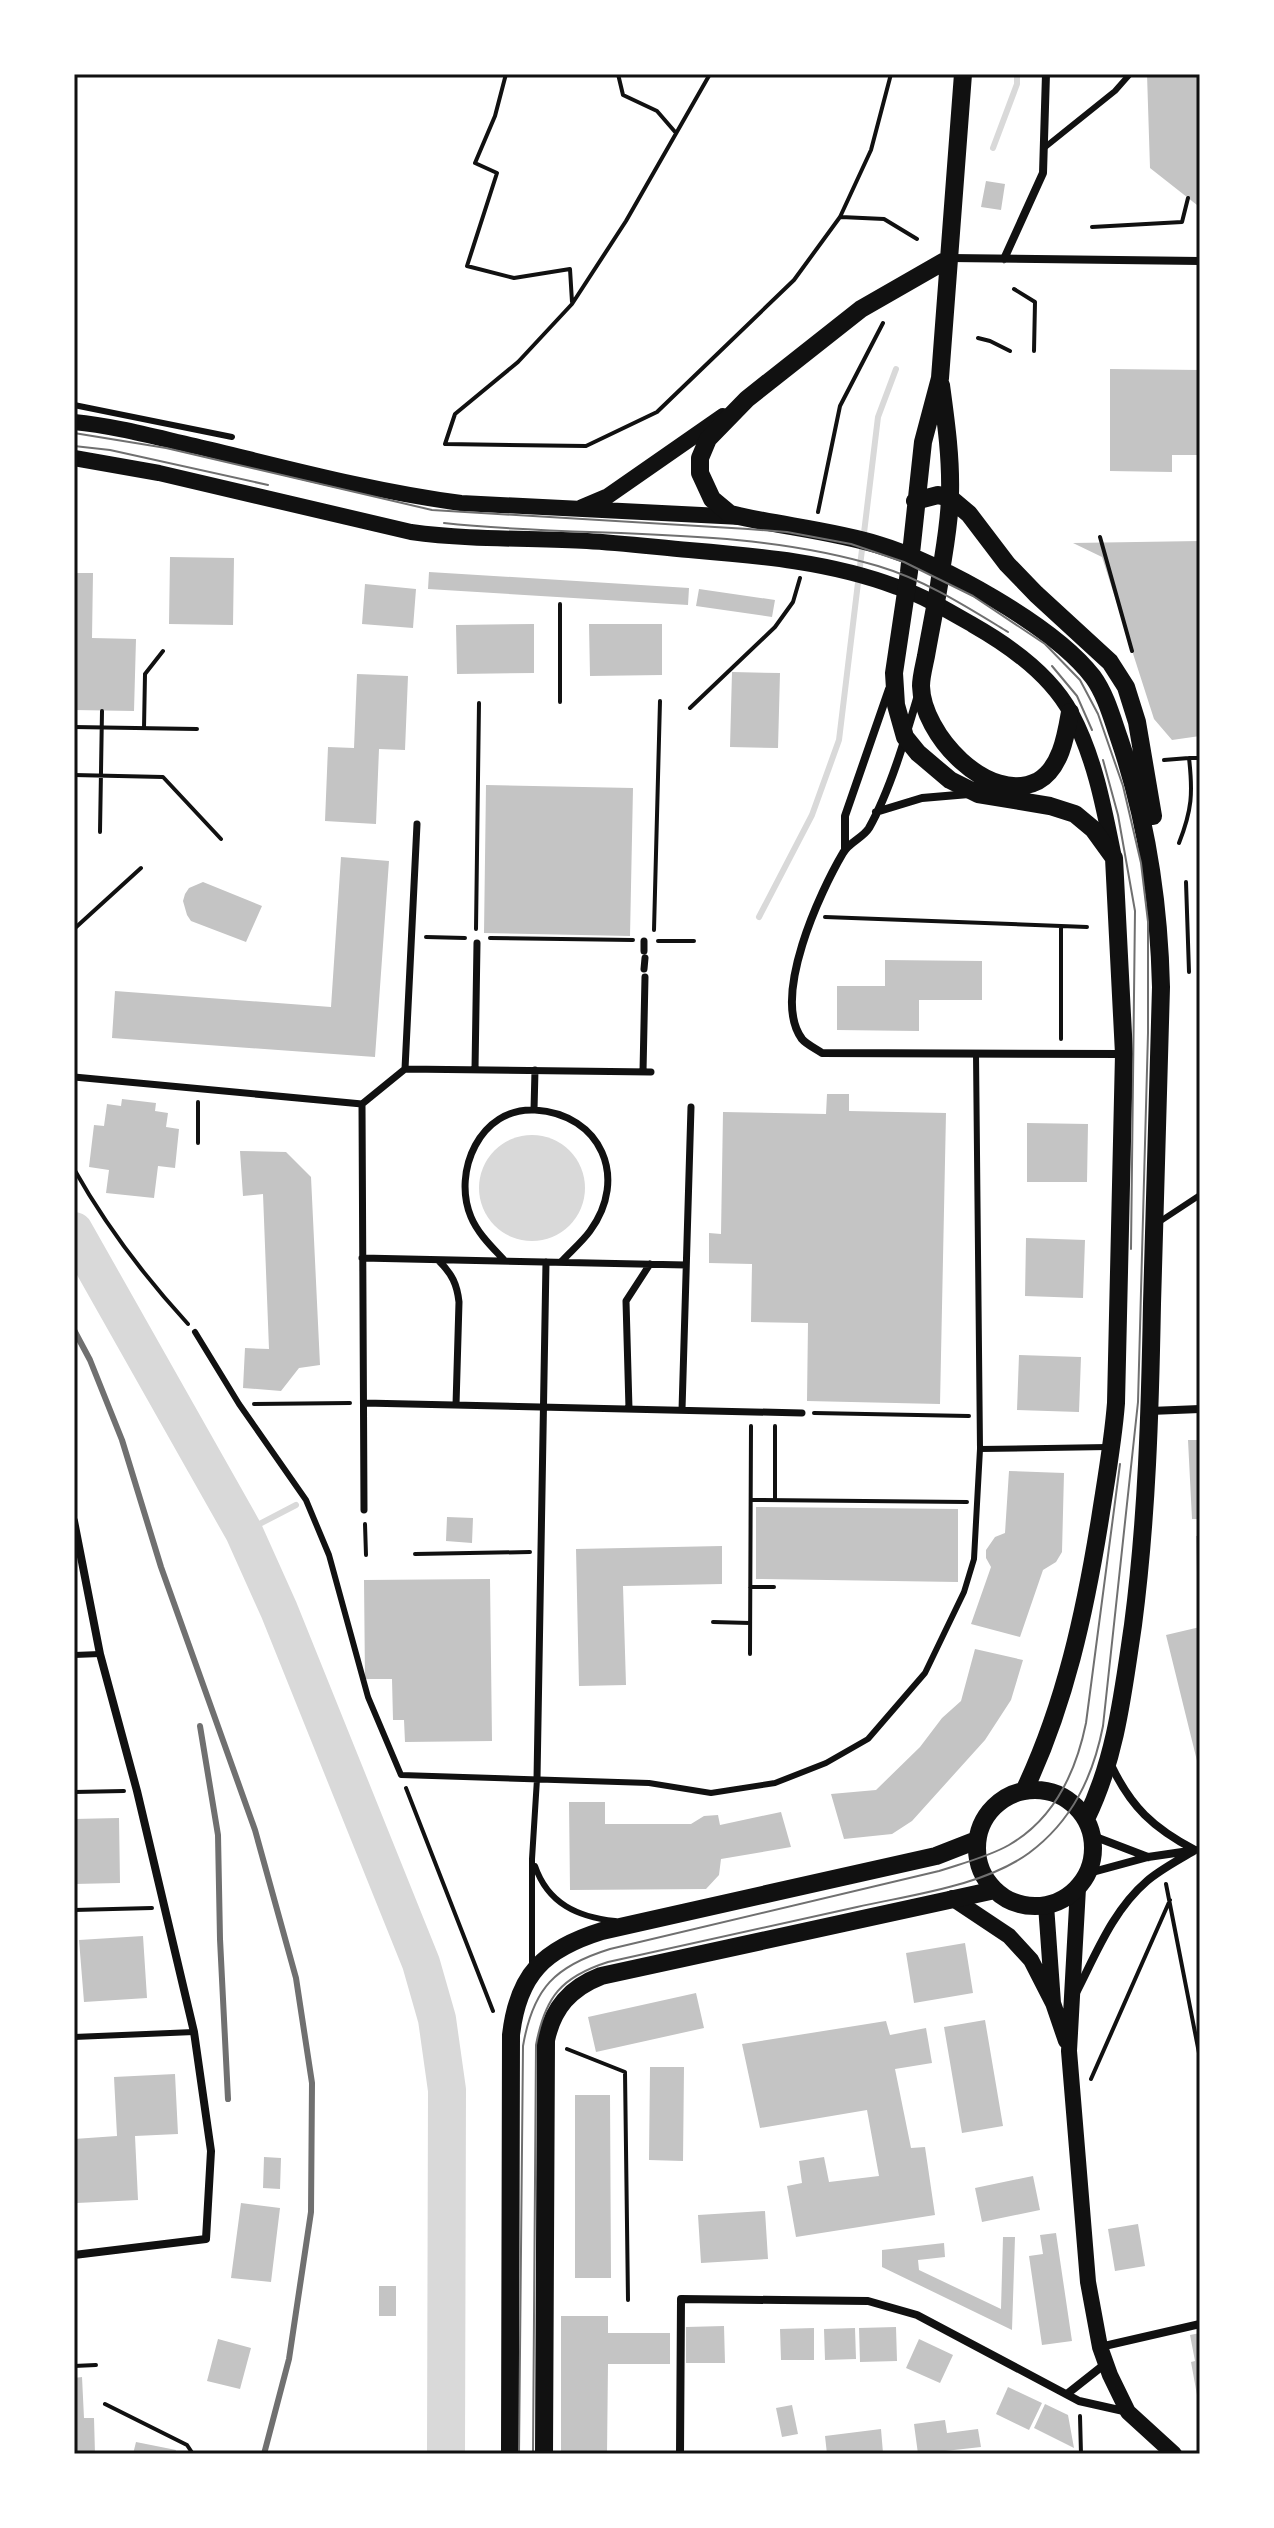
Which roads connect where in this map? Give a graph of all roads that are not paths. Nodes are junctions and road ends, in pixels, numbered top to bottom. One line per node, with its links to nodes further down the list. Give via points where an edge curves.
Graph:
1 (963, 74): 5 (main road)
2 (1046, 74): 4 (street)
3 (1130, 74): 4 (lane)
4 (1044, 148): 6 (street, via 1043,173)
5 (950, 258): 6 (street); 8 (main road); 9 (main road, via 861,309)
6 (1004, 259): 7 (street)
7 (1200, 261)
8 (940, 378): 14 (main road); 15 (main road)
9 (747, 399): 16 (main road, via 608,496); 17 (main road, via 708,439 700,458 700,473 712,499)
10 (74, 405): 12 (lane)
11 (74, 422): 16 (main road, via 423,498)
12 (232, 437)
13 (74, 458): 20 (main road, via 411,532 589,541 784,559 852,572 901,588 979,629 1034,667)
14 (950, 498): 15 (main road, via 938,495); 19 (main road); 27 (main road, via 1036,594 1110,662 1126,687 1137,722 1159,854)
15 (915, 501): 18 (main road)
16 (576, 509): 17 (main road)
17 (742, 517): 27 (main road, via 880,545 918,559 996,600 1082,665 1102,692 1126,759 1152,864)
18 (894, 673): 21 (main road); 25 (street, via 845,816)
19 (921, 687): 20 (main road, via 931,723 948,749 973,771 1003,783 1036,781 1052,768); 21 (street)
20 (1070, 712): 26 (main road, via 1099,784)
21 (905, 737): 22 (main road, via 950,780); 23 (street)
22 (978, 794): 23 (street, via 922,798); 26 (main road, via 1075,814)
23 (876, 812): 25 (street, via 867,831)
24 (417, 824): 32 (street)
25 (845, 849): 30 (street, via 794,969 793,1007 802,1040 822,1053)
26 (1114, 858): 31 (main road)
27 (1160, 926): 40 (main road)
28 (476, 940): 33 (street)
29 (644, 941): 34 (street, via 647,1072)
30 (976, 1054): 31 (street); 58 (lane)
31 (1124, 1054): 57 (main road)
32 (405, 1069): 33 (street); 36 (street)
33 (475, 1070): 34 (street)
34 (535, 1070): 38 (street)
35 (74, 1077): 36 (street)
36 (362, 1104): 41 (street)
37 (691, 1107): 47 (street)
38 (534, 1110): 43 (street, via 494,1124 482,1133 469,1157 463,1189 471,1218); 45 (street, via 583,1128 600,1144 608,1169 605,1199 591,1229)
39 (1200, 1195): 40 (lane)
40 (1155, 1224): 55 (main road)
41 (362, 1258): 42 (street); 49 (street)
42 (439, 1261): 43 (street); 50 (street, via 457,1285)
43 (505, 1261): 44 (street)
44 (546, 1262): 45 (street); 51 (street)
45 (561, 1262): 46 (street)
46 (650, 1264): 47 (street); 52 (street, via 626,1301)
47 (686, 1265): 54 (street)
48 (195, 1332): 64 (lane, via 306,1500 329,1555 368,1697 401,1775)
49 (364, 1403): 50 (street); 59 (street)
50 (456, 1405): 51 (street)
51 (543, 1407): 52 (street); 64 (street)
52 (629, 1409): 54 (street)
53 (1200, 1409): 55 (street)
54 (682, 1410): 56 (street)
55 (1149, 1411): 63 (main road, via 1142,1560)
56 (802, 1413)
57 (1111, 1447): 58 (lane); 65 (main road, via 1075,1647 1049,1736)
58 (980, 1449): 64 (lane, via 974,1559 964,1592 925,1673 868,1739 775,1783 711,1793 649,1783)
59 (364, 1510)
60 (74, 1521): 61 (street)
61 (100, 1654): 62 (lane); 79 (street)
62 (74, 1655)
63 (1110, 1763): 66 (main road); 68 (street, via 1133,1804 1154,1825)
64 (537, 1779): 70 (lane)
65 (1024, 1791): 66 (main road, via 1060,1795 1075,1805); 67 (main road, via 993,1808)
66 (1090, 1828): 69 (street); 71 (main road, via 1093,1855)
67 (977, 1840): 72 (main road, via 980,1867); 75 (main road, via 936,1856)
68 (1197, 1850): 69 (street); 77 (street, via 1130,1897)
69 (1148, 1857): 71 (street)
70 (532, 1859): 75 (lane, via 548,1893 561,1904 588,1917); 76 (lane)
71 (1083, 1880): 74 (main road, via 1064,1899); 77 (main road)
72 (995, 1890): 73 (main road); 74 (main road, via 1019,1903)
73 (952, 1898): 78 (main road, via 1009,1936 1031,1960); 89 (main road, via 601,1976 568,1993 546,2040)
74 (1046, 1905): 78 (main road)
75 (638, 1924): 76 (main road, via 562,1945)
76 (532, 1972): 88 (main road, via 517,1998 511,2035)
77 (1073, 2001): 81 (main road)
78 (1053, 2003): 81 (main road)
79 (194, 2032): 80 (lane); 82 (street, via 211,2151 206,2239)
80 (74, 2037)
81 (1069, 2051): 84 (main road, via 1088,2282)
82 (74, 2255)
83 (1200, 2324): 84 (street)
84 (1100, 2347): 85 (main road)
85 (1106, 2364): 86 (street); 87 (main road)
86 (1067, 2394): 87 (street); 90 (street, via 917,2315 868,2301 681,2299)
87 (1128, 2412): 91 (main road)
88 (510, 2454)
89 (544, 2454)
90 (680, 2454)
91 (1174, 2454)

